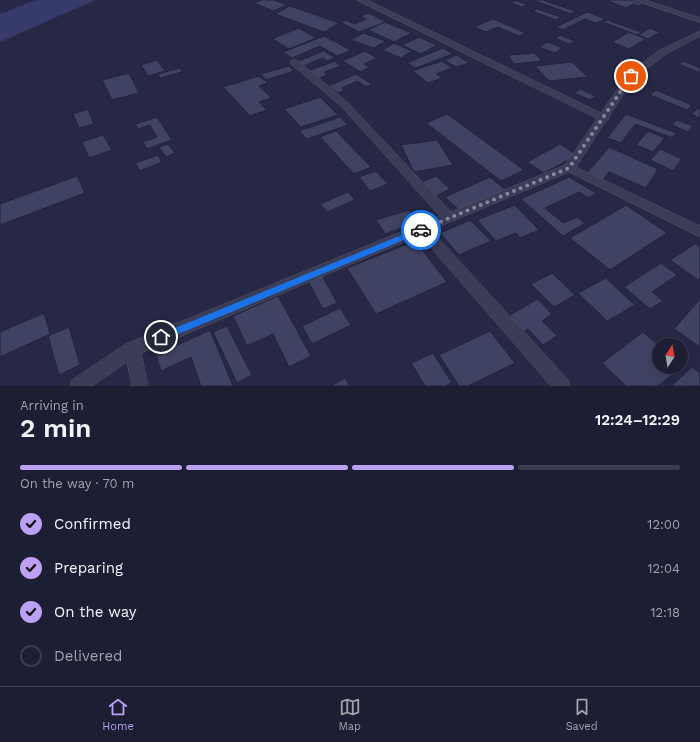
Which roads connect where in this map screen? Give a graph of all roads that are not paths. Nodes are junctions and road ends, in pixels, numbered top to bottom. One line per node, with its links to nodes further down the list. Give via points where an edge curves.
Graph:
1 (361, 0): 6 (street)
2 (638, 0): 3 (street)
3 (700, 20)
4 (700, 33): 6 (street, via 663,52 631,76)
5 (294, 62): 8 (street, via 344,104)
6 (604, 119): 7 (street)
7 (569, 168): 8 (street); 10 (street)
8 (449, 218): 9 (street)
9 (422, 229): 11 (street); 14 (street)
10 (700, 232)
11 (132, 349): 12 (street); 13 (street)
12 (78, 386)
13 (140, 386)
14 (562, 386)

